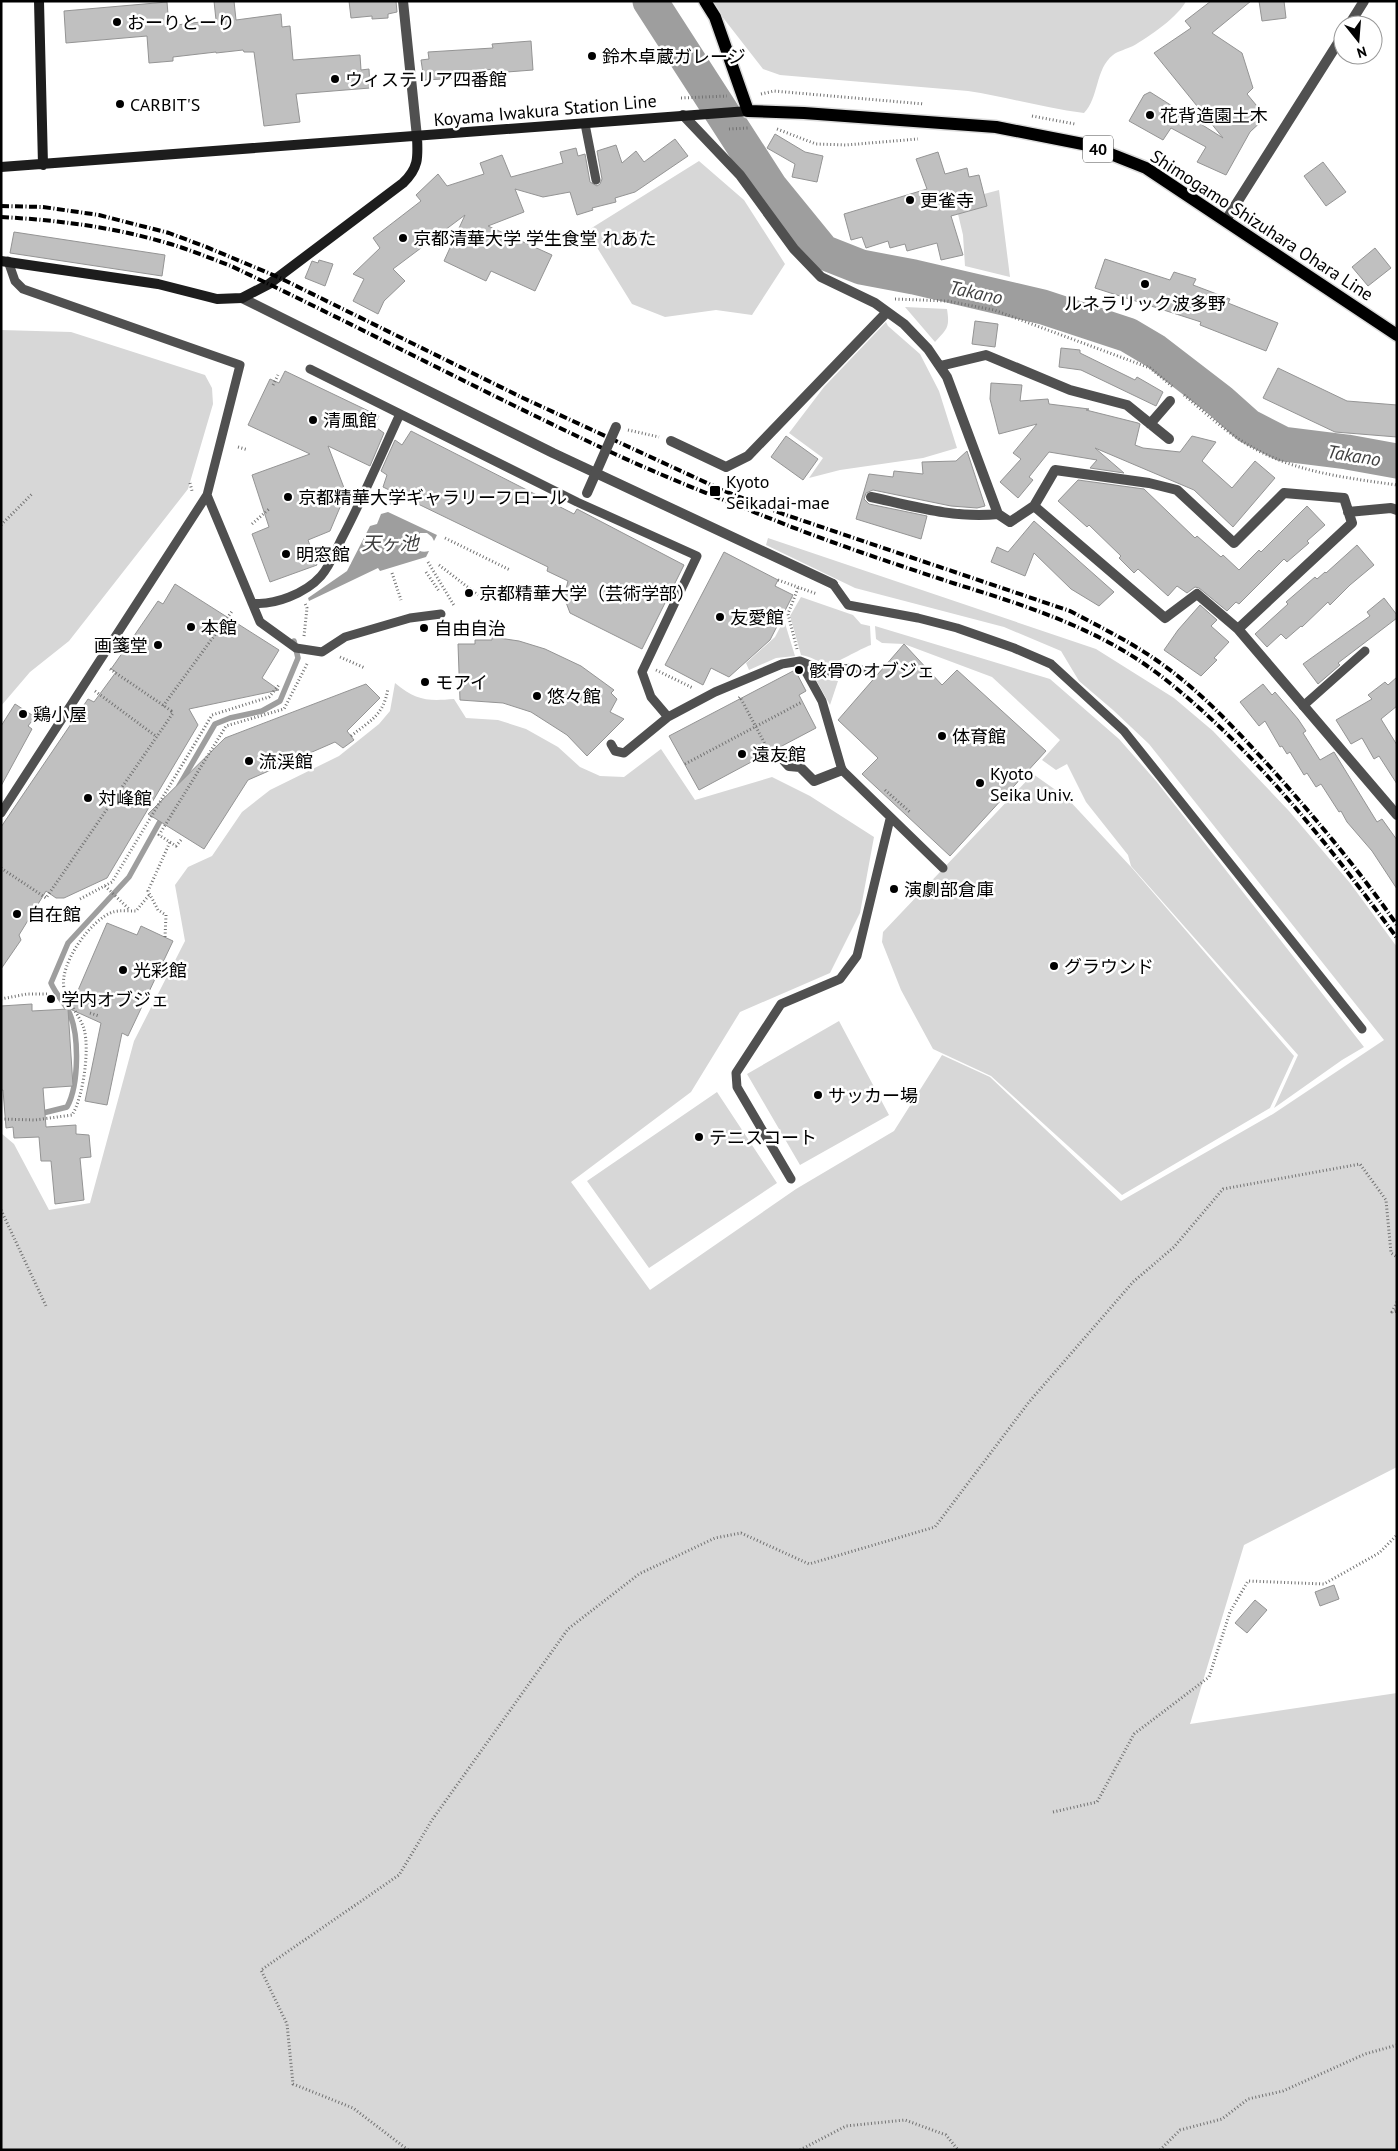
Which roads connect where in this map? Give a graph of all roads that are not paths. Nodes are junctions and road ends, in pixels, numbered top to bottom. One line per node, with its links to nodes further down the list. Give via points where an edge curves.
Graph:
1 (39, 1): 11 (main road)
2 (402, 1): 10 (street)
3 (706, 1): 7 (main road, via 714,17)
4 (1364, 1): 5 (street)
5 (1355, 15)
6 (1333, 50): 14 (street)
7 (743, 112): 8 (main road, Koyama Iwakura Station Line); 14 (main road, Shimogamo Shizuhara Ohara Line / 40, via 804,113 996,127 1088,145 1146,168)
8 (688, 115): 9 (main road, Koyama Iwakura Station Line); 17 (street, via 740,176 794,249 821,278 875,303)
9 (585, 124): 10 (main road, Koyama Iwakura Station Line); 13 (lane)
10 (417, 137): 11 (main road); 16 (main road, Koyama Iwakura Station Line, via 415,167 403,183 269,284)
11 (43, 165): 12 (main road)
12 (1, 167)
13 (596, 180)
14 (1226, 220): 18 (main road, Shimogamo Shizuhara Ohara Line / 40)
15 (4, 261): 16 (main road, Koyama Iwakura Station Line, via 158,284 217,299); 27 (lane, via 23,289 240,366)
16 (242, 298): 34 (street, via 553,453)
17 (887, 312): 19 (street, via 904,324); 26 (street, via 748,456 726,467)
18 (1397, 335)
19 (940, 366): 23 (street, via 986,354 1070,390 1126,405); 33 (street, via 947,376)
20 (310, 369): 22 (lane)
21 (1170, 401): 23 (street)
22 (400, 414): 29 (lane); 35 (lane, via 355,512 320,577 309,587 289,596 264,604)
23 (1150, 424): 25 (street)
24 (616, 427): 29 (street, bridge)
25 (1169, 438)
26 (667, 440)
27 (207, 495): 35 (lane); 46 (lane)
28 (872, 497): 33 (street, via 929,510 984,516)
29 (583, 498): 42 (lane, via 696,556 642,672 651,697)
30 (1034, 506): 32 (street, via 1055,470 1177,490 1234,543 1284,494 1344,498); 33 (street, via 1010,522); 37 (street, via 1165,618 1197,594)
31 (1397, 510): 32 (street)
32 (1348, 512): 37 (street, via 1352,523)
33 (998, 514)
34 (833, 584): 50 (lane, via 848,605 944,624 1051,664 1124,731)
35 (252, 603): 36 (lane, via 260,622 296,648 322,652 345,637 410,618)
36 (441, 614)
37 (1238, 629): 41 (street)
38 (1365, 651): 41 (lane)
39 (800, 661): 40 (lane, via 827,672 851,668); 42 (lane, via 782,664 733,683); 45 (lane, via 822,702)
40 (872, 672)
41 (1303, 706): 47 (street)
42 (668, 717): 43 (lane, via 624,753 615,751)
43 (611, 744)
44 (777, 753): 45 (street, via 789,766 800,767 814,781)
45 (842, 770): 48 (lane)
46 (1, 813)
47 (1397, 815)
48 (890, 819): 49 (lane); 51 (lane, via 857,956 840,979 781,1004 736,1073 737,1087)
49 (943, 868)
50 (1362, 1029)
51 (791, 1179)

